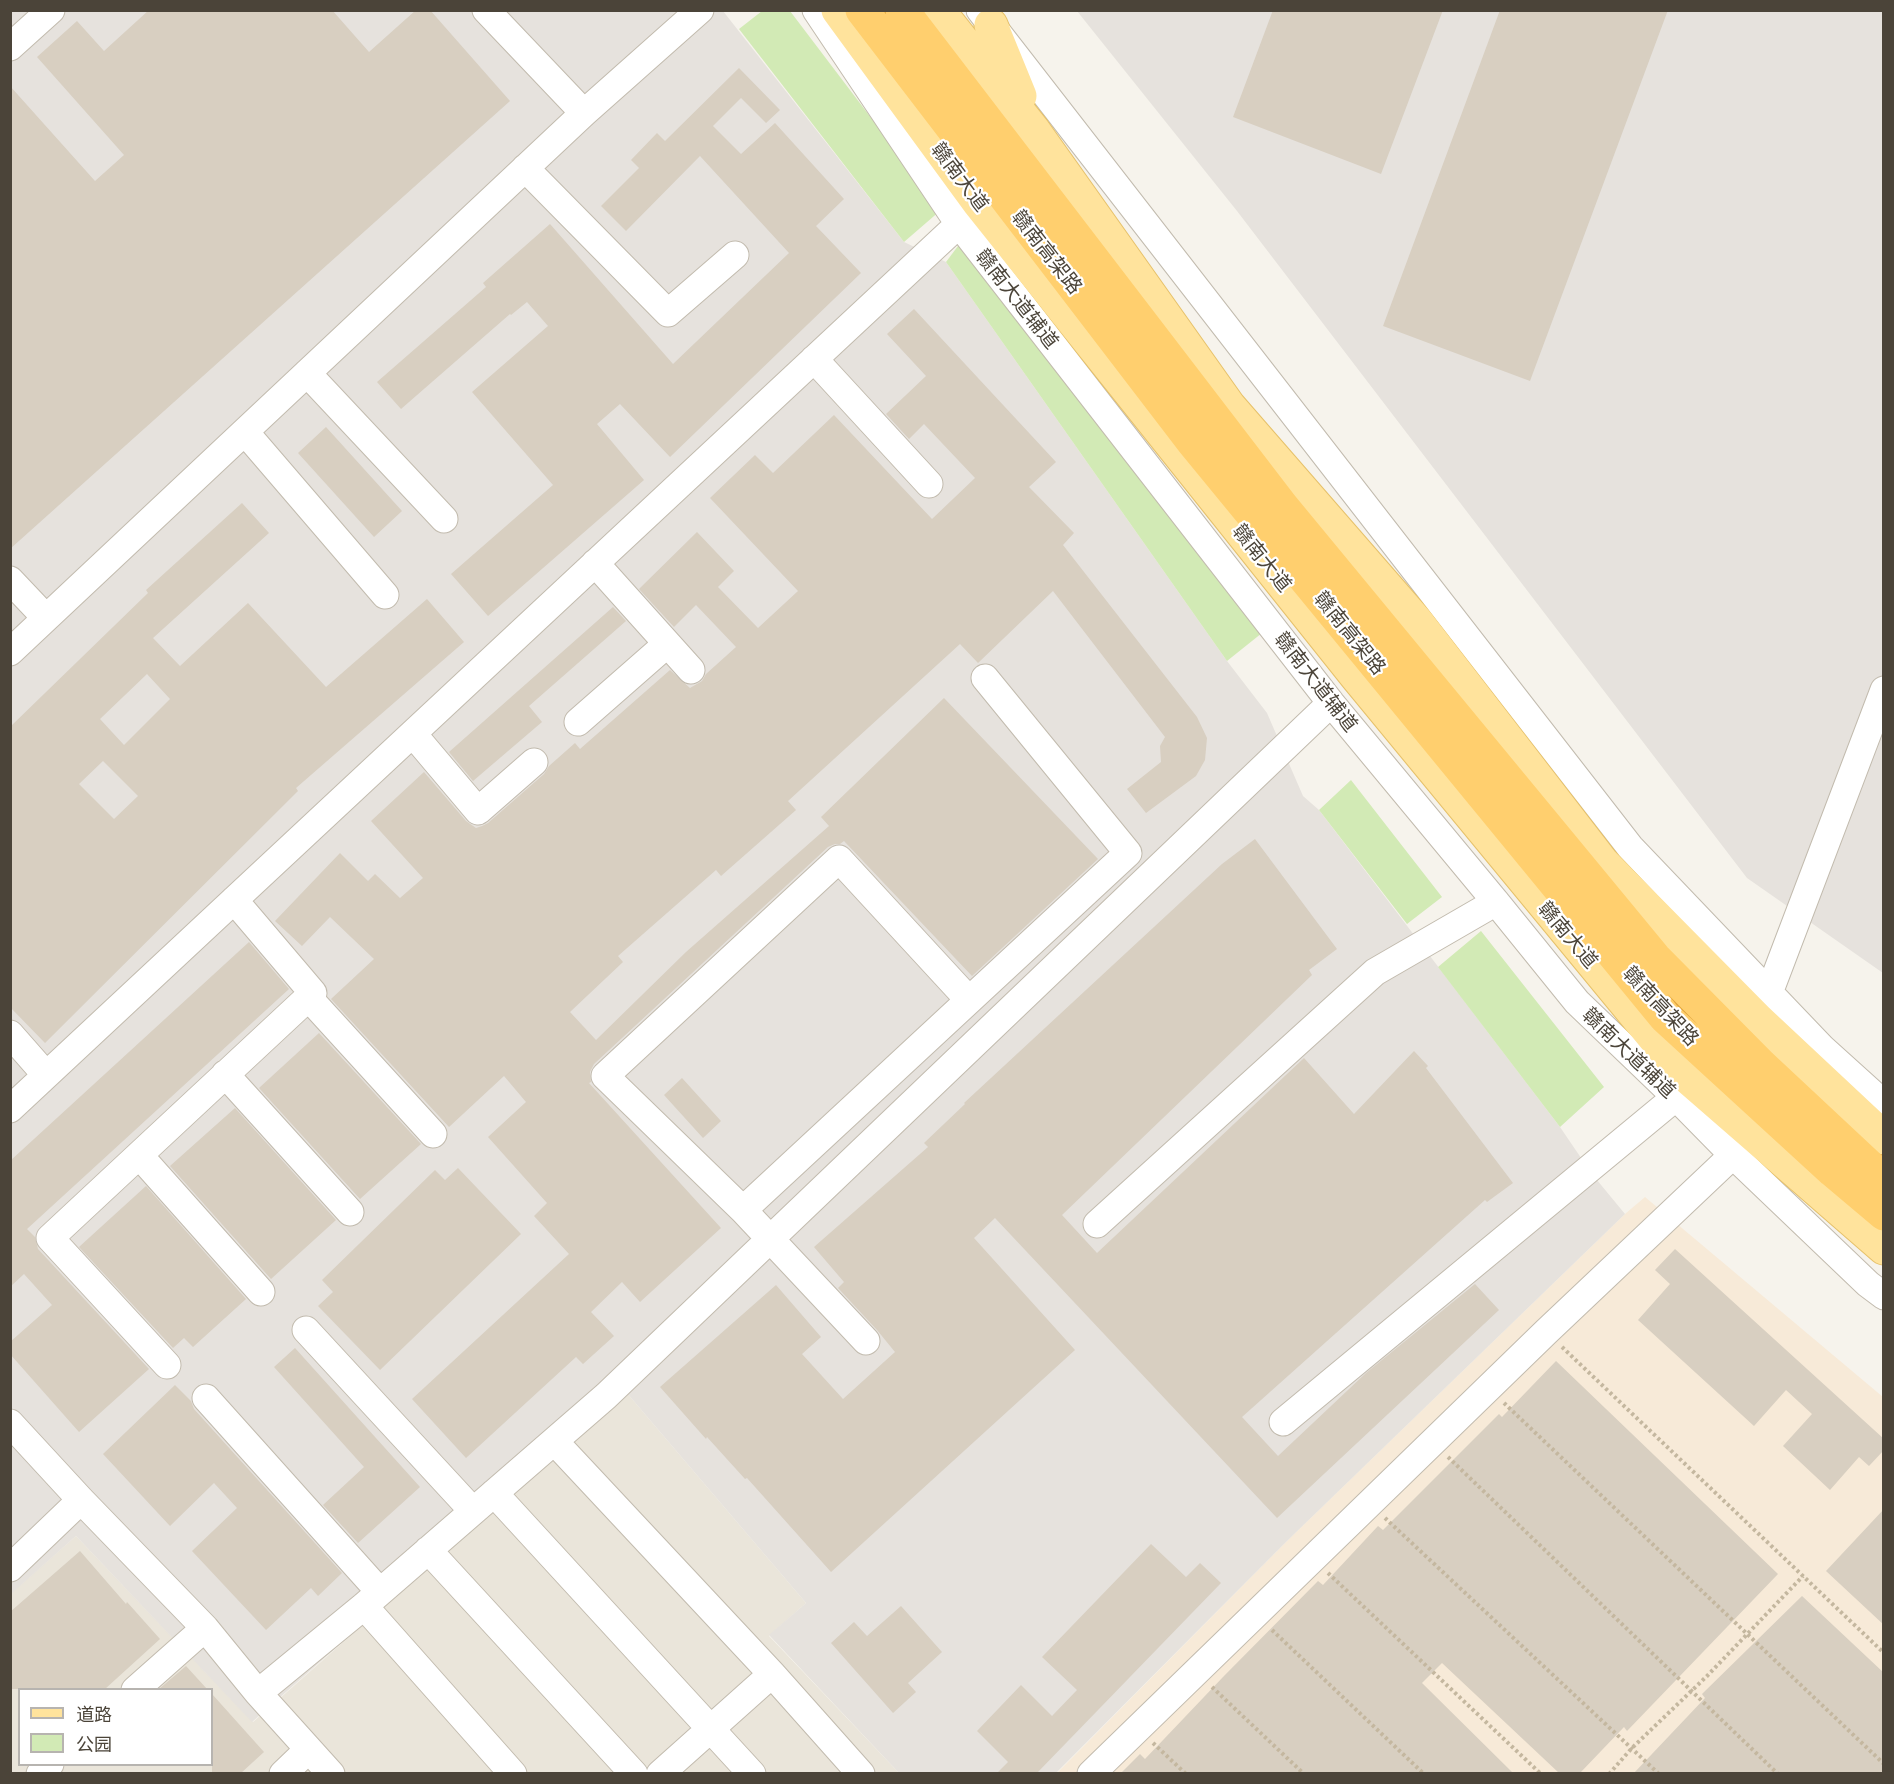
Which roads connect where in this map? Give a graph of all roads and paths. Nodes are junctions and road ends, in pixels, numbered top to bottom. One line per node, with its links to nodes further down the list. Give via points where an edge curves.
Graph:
1 (51, 10): 10 (street)
2 (486, 10): 12 (street)
3 (700, 10): 12 (street)
4 (816, 10): 11 (street)
5 (838, 10): 15 (main road, 赣南大道)
6 (862, 10): 54 (highway, 赣南高架路, via 1192,441 1665,1017)
7 (902, 10): 51 (highway, 赣南高架路, via 1282,506 1655,958 1761,1065)
8 (938, 10): 13 (main road)
9 (986, 18): 13 (main road); 37 (street, via 1630,847)
10 (10, 47)
11 (871, 94): 15 (main road)
12 (584, 112): 14 (street)
13 (1034, 132): 41 (main road, via 1229,406 1417,622 1602,862 1758,1020)
14 (525, 168): 16 (street, via 668,313); 18 (street)
15 (969, 214): 17 (street); 31 (street, 赣南大道辅道); 49 (main road, 赣南大道)
16 (735, 255)
17 (814, 359): 20 (street); 22 (street)
18 (307, 373): 19 (street); 21 (street)
19 (245, 432): 24 (street); 25 (street)
20 (929, 484)
21 (444, 519)
22 (595, 563): 26 (street); 33 (street)
23 (10, 580): 25 (street)
24 (385, 595)
25 (46, 618): 27 (street)
26 (667, 644): 28 (street); 32 (street)
27 (10, 652)
28 (691, 670)
29 (985, 678): 39 (street, via 1128,853)
30 (1884, 690): 37 (street)
31 (1331, 703): 36 (street, 赣南大道辅道); 56 (street)
32 (578, 722)
33 (413, 734): 34 (street, via 478,811); 35 (street)
34 (534, 762)
35 (234, 900): 38 (street, via 313,993); 43 (street)
36 (1496, 902): 44 (street, 赣南大道辅道, via 1576,1002); 55 (street, via 1375,972)
37 (1769, 993): 41 (street)
38 (308, 997): 42 (street); 47 (street)
39 (969, 999): 52 (street); 52 (street, via 839,859 605,1076)
40 (10, 1034): 43 (street)
41 (1818, 1061): 45 (street); 48 (main road)
42 (225, 1074): 50 (street); 53 (street)
43 (46, 1075): 46 (street)
44 (1676, 1097): 49 (street, 赣南大道辅道); 66 (street)
45 (1884, 1104)
46 (10, 1109)
47 (434, 1134)
48 (1884, 1138)
49 (1746, 1147): 57 (main road, 赣南大道); 58 (street, 赣南大道辅道); 61 (street)
50 (139, 1155): 59 (street); 63 (street, via 50,1238)
51 (1884, 1180)
52 (742, 1210): 56 (street)
53 (350, 1212)
54 (1884, 1214)
55 (1097, 1224)
56 (770, 1239): 62 (street); 68 (street)
57 (1884, 1248)
58 (1876, 1290)
59 (261, 1292)
60 (306, 1330): 73 (street)
61 (1546, 1332): 64 (street); 77 (path)
62 (866, 1341)
63 (167, 1365)
64 (1488, 1387): 69 (street); 81 (path)
65 (206, 1398): 78 (street)
66 (1283, 1422)
67 (10, 1423): 71 (street)
68 (554, 1441): 70 (street); 84 (street)
69 (1432, 1442): 72 (street); 86 (path)
70 (494, 1494): 73 (street); 89 (street)
71 (81, 1500): 76 (street); 80 (street)
72 (1369, 1503): 75 (street); 90 (path)
73 (473, 1511): 74 (street)
74 (428, 1550): 78 (street); 96 (street)
75 (1312, 1558): 79 (street); 104 (path)
76 (10, 1568)
77 (1803, 1576): 81 (path); 82 (path)
78 (372, 1599): 87 (street); 95 (street)
79 (1255, 1614): 83 (street); 103 (path)
80 (205, 1628): 85 (street); 87 (street)
81 (1746, 1633): 86 (path); 92 (path)
82 (1884, 1653)
83 (1196, 1672): 88 (street); 102 (path)
84 (772, 1674): 89 (street); 99 (street)
85 (136, 1688)
86 (1691, 1690): 90 (path); 107 (path)
87 (258, 1693): 91 (street)
88 (1137, 1728): 100 (street); 101 (path)
89 (710, 1729): 97 (street); 98 (street)
90 (1632, 1748): 105 (path); 106 (path)
91 (308, 1750): 93 (street); 94 (street)
92 (1884, 1764)
93 (283, 1773)
94 (331, 1773)
95 (513, 1773)
96 (634, 1773)
97 (660, 1773)
98 (752, 1773)
99 (861, 1773)
100 (1091, 1773)
101 (1186, 1773)
102 (1304, 1773)
103 (1424, 1773)
104 (1541, 1773)
105 (1609, 1773)
106 (1659, 1773)
107 (1778, 1773)

